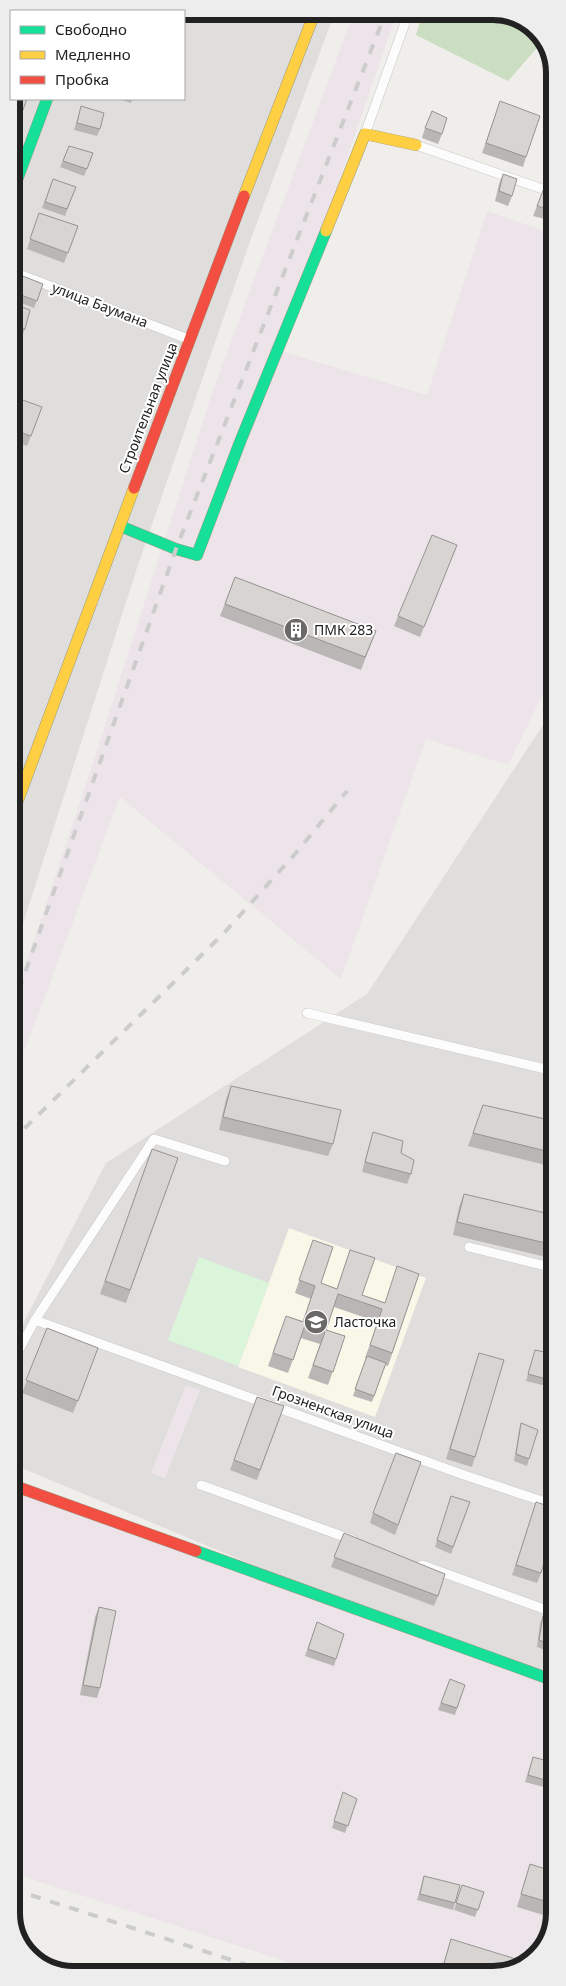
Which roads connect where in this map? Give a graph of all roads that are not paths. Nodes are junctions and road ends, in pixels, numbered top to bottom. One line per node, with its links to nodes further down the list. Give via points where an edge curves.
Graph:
1 (312, 20): 9 (street, Строительная улица)
2 (406, 20): 4 (lane)
3 (47, 100): 6 (street)
4 (365, 134): 5 (street); 10 (street, via 197,555)
5 (416, 145): 7 (lane)
6 (20, 172)
7 (546, 190)
8 (20, 274): 9 (lane, улица Баумана)
9 (189, 340): 10 (street, Строительная улица)
10 (120, 526): 11 (street, Строительная улица)
11 (20, 792)
12 (307, 1014): 13 (lane)
13 (546, 1069)
14 (225, 1161): 17 (lane, via 154,1139)
15 (470, 1247): 16 (lane)
16 (546, 1266)
17 (35, 1320): 18 (lane); 21 (lane, Грозненская улица)
18 (20, 1348)
19 (201, 1485): 22 (lane)
20 (20, 1488): 25 (street)
21 (546, 1502)
22 (359, 1542)
23 (415, 1563): 24 (lane)
24 (546, 1611)
25 (546, 1679)

